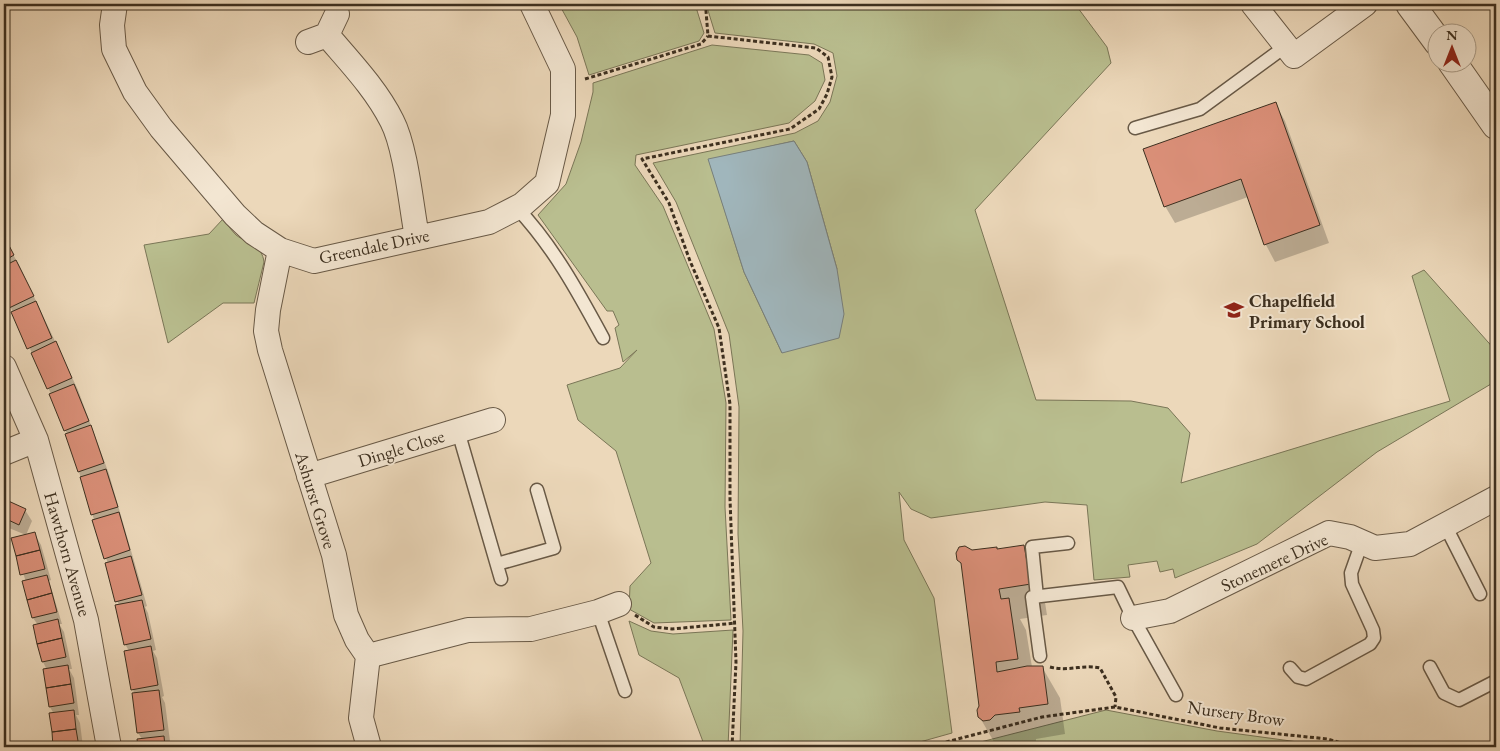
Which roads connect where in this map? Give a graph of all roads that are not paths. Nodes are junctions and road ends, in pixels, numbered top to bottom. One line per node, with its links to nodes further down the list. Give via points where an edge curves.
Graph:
1 (115, 4): 14 (street, Greendale Drive, via 112,25 114,49 135,92 161,128 235,215 254,233)
2 (532, 4): 12 (street, Greendale Drive, via 563,69 563,115 546,183)
3 (1254, 4): 8 (street)
4 (1365, 4): 8 (street)
5 (1410, 4): 6 (street)
6 (1428, 28)
7 (324, 31): 13 (street, via 376,94 393,122)
8 (1290, 51): 11 (lane, via 1200,109)
9 (1460, 72): 10 (street)
10 (1495, 119)
11 (1135, 128)
12 (517, 208): 13 (street, Greendale Drive, via 490,222); 15 (lane, via 557,259)
13 (417, 237): 14 (street, Greendale Drive, via 314,260)
14 (280, 250): 21 (street, Ashurst Grove, via 266,331)
15 (603, 338)
16 (4, 367): 19 (street, Hawthorn Avenue)
17 (493, 420): 18 (street, Dingle Close)
18 (458, 431): 21 (street, Dingle Close); 27 (lane)
19 (36, 440): 20 (street); 40 (street, Hawthorn Avenue, via 86,620)
20 (4, 453)
21 (309, 476): 33 (street, Ashurst Grove, via 334,555 346,615)
22 (537, 490): 27 (lane, via 554,548)
23 (1496, 498): 24 (street, Stonemere Drive)
24 (1445, 525): 25 (street, Stonemere Drive, via 1410,544 1375,548); 29 (lane)
25 (1362, 542): 32 (street, Stonemere Drive, via 1329,533 1170,612); 36 (lane, via 1351,573 1352,584 1374,638 1370,644 1306,679 1298,677)
26 (1068, 543): 30 (lane, via 1032,547)
27 (497, 564): 28 (lane)
28 (501, 579)
29 (1480, 594)
30 (1037, 596): 32 (lane, via 1118,587); 34 (lane, via 1032,597)
31 (609, 608): 33 (street, via 531,629 468,630); 38 (lane)
32 (1133, 618): 39 (lane)
33 (368, 656): 41 (street, via 361,718)
34 (1040, 656)
35 (1430, 667): 37 (lane, via 1444,693 1459,700)
36 (1290, 668)
37 (1496, 681)
38 (625, 691)
39 (1176, 696)
40 (109, 747)
41 (369, 747)

